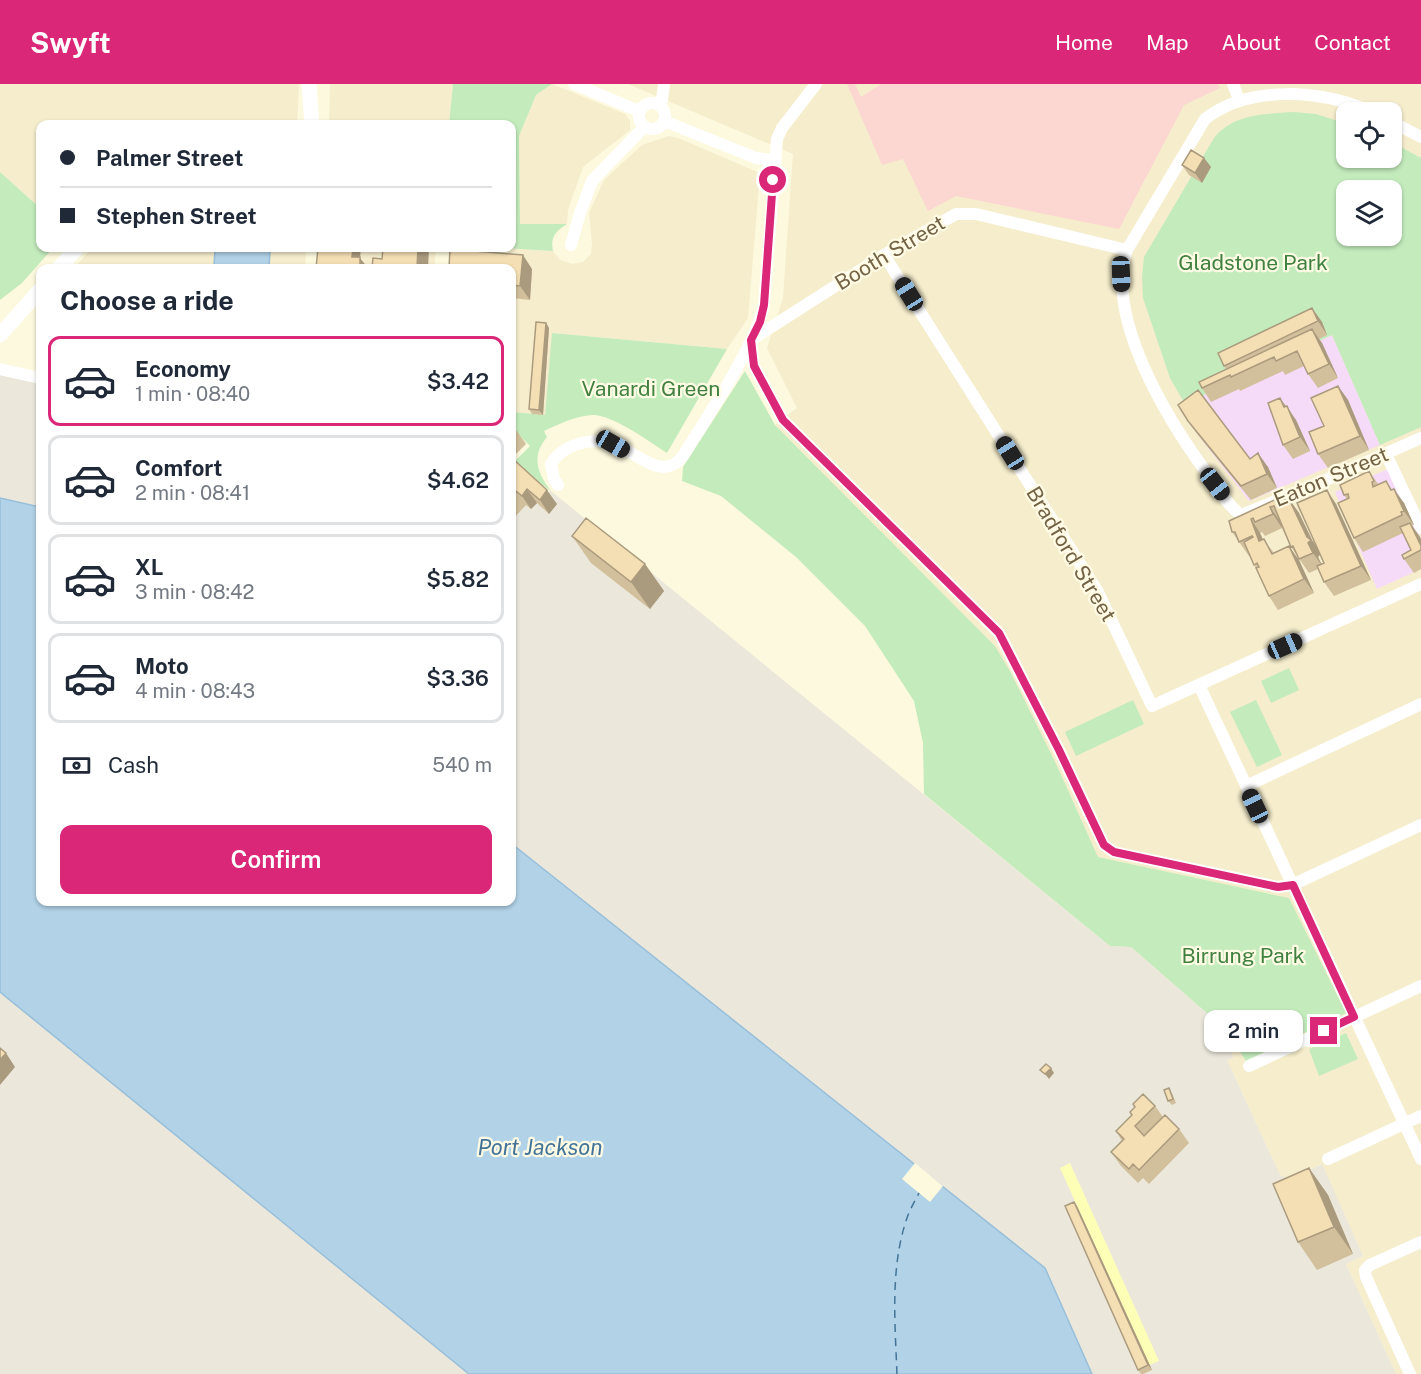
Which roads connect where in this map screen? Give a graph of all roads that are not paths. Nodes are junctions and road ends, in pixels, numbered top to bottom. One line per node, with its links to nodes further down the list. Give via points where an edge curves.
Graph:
1 (309, 84): 10 (street)
2 (574, 84): 9 (street)
3 (664, 84): 8 (street)
4 (816, 84): 15 (street, via 782,128)
5 (1233, 84): 6 (street)
6 (1239, 100): 7 (street, via 1277,92 1326,96); 17 (street, via 1219,108 1206,119)
7 (1343, 102)
8 (660, 105): 9 (street, via 648,103); 11 (street)
9 (639, 111): 12 (street)
10 (312, 120)
11 (664, 121): 12 (street, via 657,128); 15 (street, via 756,158)
12 (644, 127): 16 (street, via 592,181)
13 (1402, 127): 14 (street)
14 (1421, 137)
15 (774, 160): 23 (street, via 764,305)
16 (572, 245)
17 (1127, 250): 19 (street, Booth Street, via 987,217 956,214); 27 (street, Eaton Street, via 1121,274 1124,303 1144,367 1175,428 1241,515)
18 (73, 252): 20 (street)
19 (884, 255): 23 (street, Booth Street); 31 (street, Bradford Street, via 1098,592 1152,706)
20 (63, 264)
21 (36, 294): 22 (street)
22 (0, 335)
23 (751, 340): 28 (street, Booth Street, via 675,465 656,466 613,444 590,442 569,447 556,456 551,472); 35 (street, via 754,366 783,420 999,633 1104,845 1114,852 1278,887)
24 (0, 369): 25 (street)
25 (36, 377)
26 (1421, 438): 27 (street, Eaton Street)
27 (1386, 454): 29 (street)
28 (558, 485)
29 (1421, 528)
30 (1421, 584): 31 (street)
31 (1199, 685): 33 (street)
32 (1421, 704): 33 (street)
33 (1246, 786): 35 (street)
34 (1421, 825): 35 (street)
35 (1293, 885): 37 (street)
36 (1421, 986): 37 (street)
37 (1354, 1017): 38 (street); 40 (street)
38 (1249, 1066)
39 (1421, 1116): 40 (street)
40 (1405, 1124): 41 (street); 42 (street)
41 (1328, 1159)
42 (1421, 1159)
43 (1421, 1242): 44 (street, via 1365,1270)
44 (1410, 1374)

